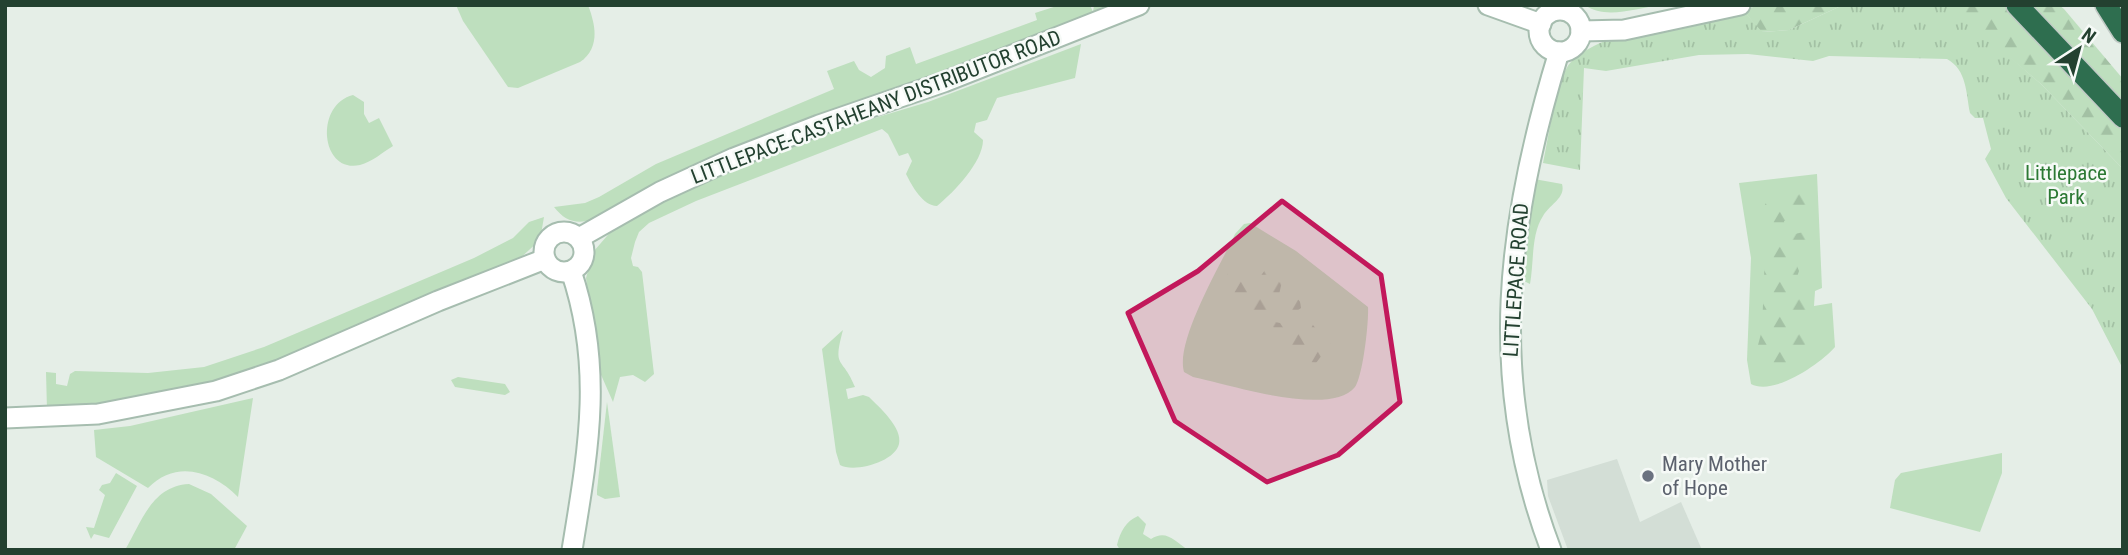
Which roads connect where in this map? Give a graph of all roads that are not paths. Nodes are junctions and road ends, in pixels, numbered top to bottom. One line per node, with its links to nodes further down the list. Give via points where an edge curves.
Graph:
1 (1139, 5): 11 (street, LITTLEPACE-CASTAHEANY DISTRIBUTOR ROAD, via 734,158 660,192)
2 (1488, 5): 6 (street)
3 (1740, 5): 7 (street, via 1624,30)
4 (2017, 5): 10 (highway)
5 (2106, 5): 8 (highway)
6 (1541, 24): 7 (street, via 1549,13 1562,10 1574,15); 9 (street, via 1543,42)
7 (1581, 31): 9 (street, via 1576,44)
8 (2123, 32)
9 (1559, 51): 16 (street, LITTLEPACE ROAD, via 1520,203 1510,324 1519,434)
10 (2123, 117)
11 (579, 238): 12 (street, via 563,232 551,236 544,246); 13 (street, via 584,257)
12 (545, 259): 13 (street, via 553,269); 14 (street, via 279,370 216,391 99,414)
13 (571, 271): 15 (street, via 585,320 592,395 585,480)
14 (5, 418)
15 (572, 550)
16 (1550, 550)

